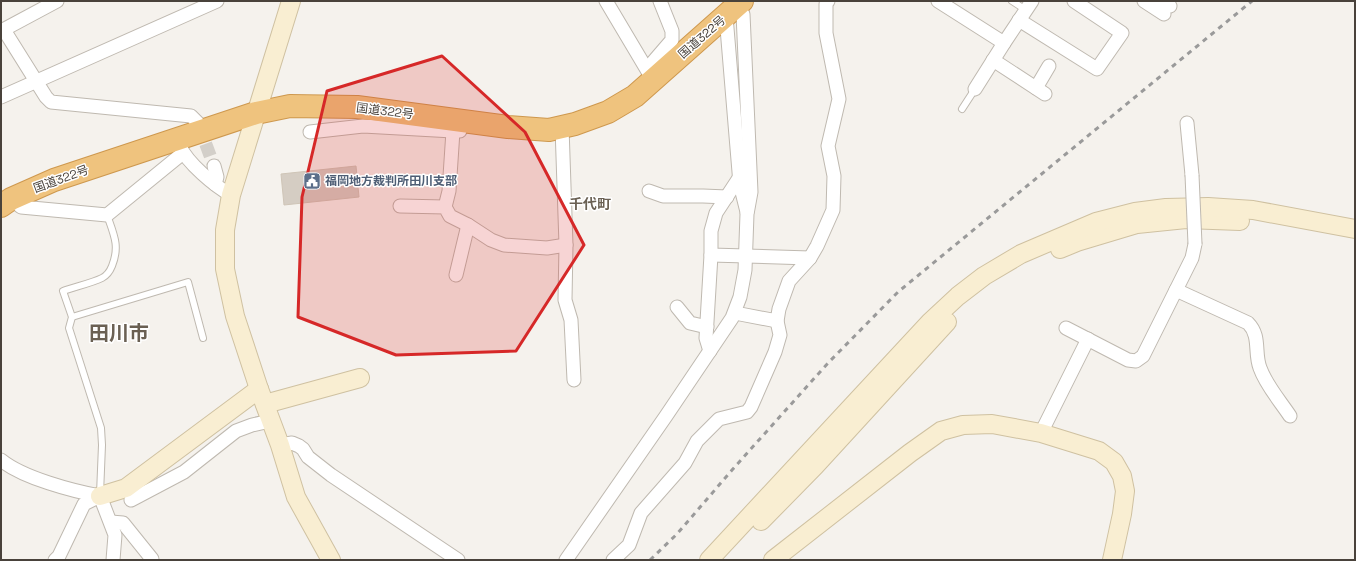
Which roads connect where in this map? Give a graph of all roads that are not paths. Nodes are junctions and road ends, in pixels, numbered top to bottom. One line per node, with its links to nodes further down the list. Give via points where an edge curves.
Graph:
1 (57, 1): 14 (street)
2 (217, 1): 19 (street)
3 (291, 1): 23 (street)
4 (606, 1): 18 (street)
5 (660, 1): 18 (street, via 672,31 672,40)
6 (828, 1): 48 (street, via 826,33 839,100 828,146 834,176 833,210)
7 (938, 1): 15 (street)
8 (1012, 1): 13 (lane)
9 (1074, 1): 13 (street, via 1122,33 1097,69)
10 (1144, 1): 11 (street)
11 (1165, 7)
12 (737, 10): 18 (highway, 国道322号); 32 (street); 40 (street, via 752,192)
13 (1026, 10): 15 (street)
14 (3, 31): 19 (street)
15 (1004, 42): 16 (street)
16 (993, 60): 17 (street, via 1040,91); 20 (street)
17 (1049, 66)
18 (650, 74): 27 (highway, 国道322号, via 635,96 608,112)
19 (37, 81): 21 (street); 24 (street, via 51,102 191,116)
20 (975, 89): 22 (lane)
21 (1, 97)
22 (962, 109)
23 (256, 113): 26 (highway, 国道322号, via 290,106 357,107); 30 (highway, 国道322号); 35 (street)
24 (198, 123)
25 (1187, 123): 50 (street, bridge, via 1195,244 1192,258)
26 (485, 124): 27 (highway, 国道322号, via 549,130); 28 (street, via 485,133)
27 (562, 126): 45 (street)
28 (453, 131): 29 (street, via 363,126); 39 (street, via 449,192)
29 (310, 132)
30 (180, 146): 33 (street); 37 (highway, 国道322号, via 54,180); 41 (street)
31 (214, 166): 33 (street)
32 (739, 178): 36 (street); 40 (street)
33 (215, 184): 35 (street)
34 (649, 191): 36 (street, via 663,196)
35 (231, 195): 63 (street, via 225,230 225,269 235,316)
36 (727, 197): 46 (street, via 716,213 711,231)
37 (6, 202): 41 (street, via 21,207)
38 (400, 206): 39 (street)
39 (445, 207): 42 (street, via 450,216)
40 (747, 214): 47 (street)
41 (106, 215): 53 (lane, via 117,248 115,259 110,271 102,278 63,291)
42 (468, 225): 45 (street, via 504,245 547,248); 49 (street)
43 (1355, 229): 60 (street, via 1253,210 1208,207 1135,212 1096,222 1021,254 984,276 930,322)
44 (1355, 241): 60 (street, via 1253,222 1186,219 1136,224 1077,242 1033,260 1006,276 970,302)
45 (566, 245): 62 (street, via 565,300 571,320)
46 (711, 255): 47 (street); 55 (street)
47 (745, 256): 48 (street); 52 (street, via 740,297)
48 (810, 258): 54 (street, via 789,281)
49 (456, 275)
50 (1176, 290): 58 (street, via 1143,356 1136,361 1128,360); 64 (street, via 1248,323 1254,329 1259,367)
51 (677, 307): 55 (street, via 690,323)
52 (734, 312): 54 (street); 59 (street)
53 (72, 317): 57 (lane, via 188,282); 69 (lane, via 69,328 101,428)
54 (777, 321): 78 (street, via 780,335 775,352 751,407 746,412 719,419 696,440 685,463 641,513 629,545)
55 (707, 327): 59 (street, via 706,338)
56 (1066, 328): 58 (street)
57 (203, 338)
58 (1088, 339): 66 (street)
59 (710, 351): 77 (street)
60 (897, 367): 79 (street); 80 (street)
61 (360, 378): 63 (street)
62 (574, 380)
63 (262, 396): 65 (street); 69 (street, via 126,488)
64 (1290, 416)
65 (270, 421): 67 (street); 70 (street, via 236,431 184,472)
66 (1041, 433): 81 (street, via 992,424 963,425 941,431); 82 (street, via 1099,450 1114,462 1122,476 1125,491)
67 (280, 445): 75 (street, via 296,498); 76 (street, via 292,443 299,446 308,457 331,475)
68 (1, 460): 69 (street, via 32,477)
69 (100, 496): 71 (street); 73 (street, via 84,504)
70 (131, 500)
71 (111, 522): 72 (street, via 123,522); 74 (street, via 115,535)
72 (152, 559)
73 (55, 560)
74 (113, 560)
75 (331, 560)
76 (458, 560)
77 (566, 560)
78 (613, 560)
79 (709, 560)
80 (725, 560)
81 (773, 560)
82 (1112, 560)

